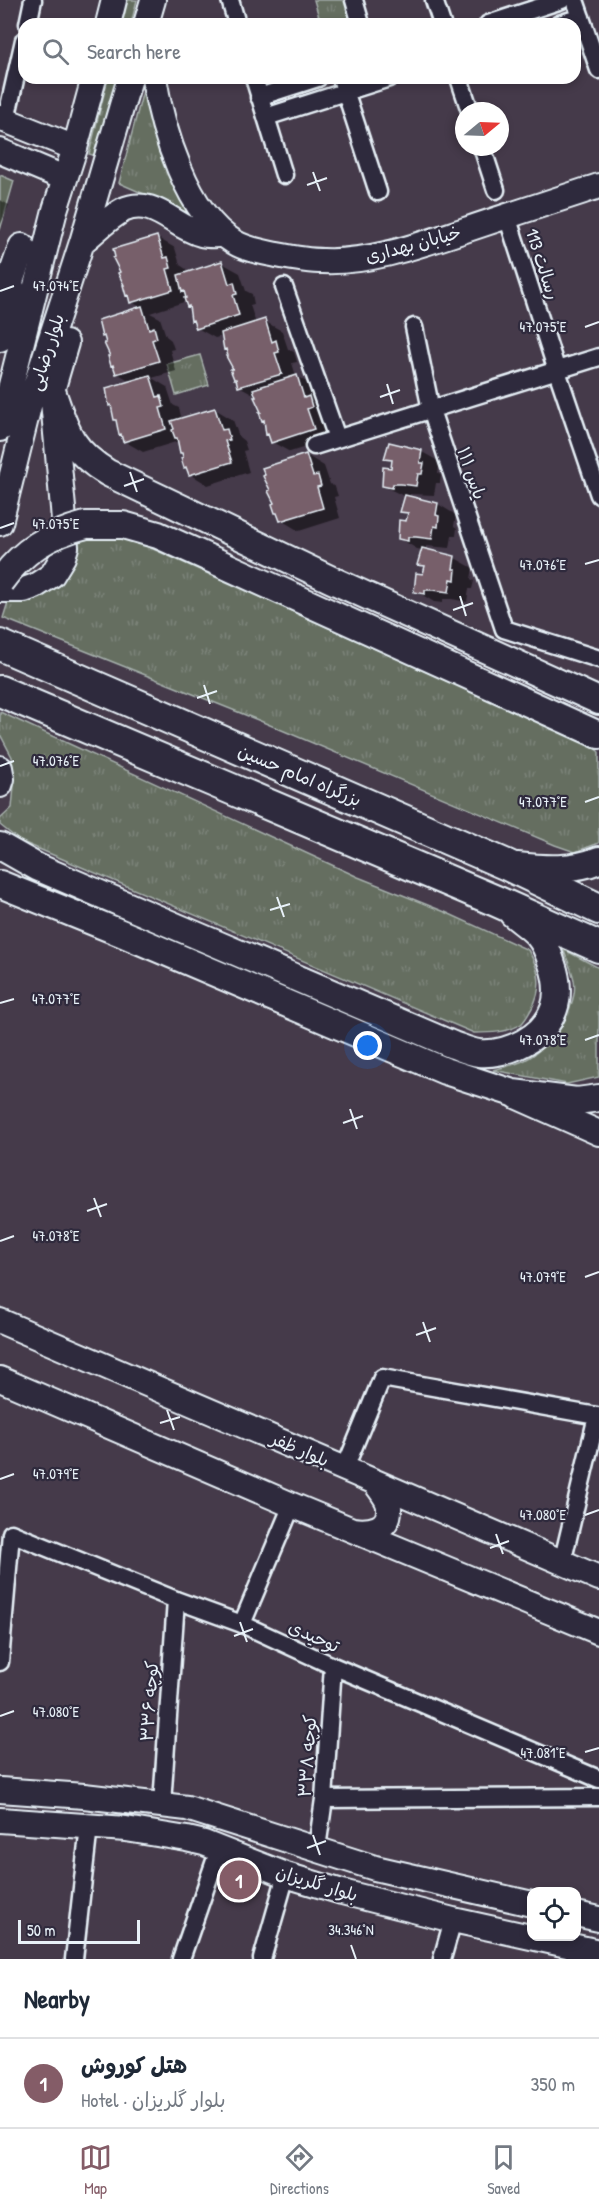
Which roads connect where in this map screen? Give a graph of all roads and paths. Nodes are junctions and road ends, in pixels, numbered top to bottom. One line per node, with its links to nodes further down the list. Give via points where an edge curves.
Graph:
1 (33, 0): 9 (street)
2 (114, 0): 10 (main road)
3 (230, 0): 11 (street)
4 (354, 0): 12 (street)
5 (435, 0): 13 (street)
6 (562, 0): 14 (street)
7 (575, 0): 8 (street)
8 (581, 17): 15 (street); 17 (street)
9 (29, 18)
10 (110, 18)
11 (235, 18)
12 (359, 18)
13 (440, 18)
14 (506, 18)
15 (578, 18)
16 (18, 62): 28 (street)
17 (599, 70)
18 (92, 84): 29 (main road, بلوار رضایی)
19 (128, 84): 40 (main road, بلوار رضایی)
20 (155, 84): 39 (main road, خیابان بهداری, via 174,156 204,211)
21 (256, 84): 25 (street)
22 (300, 84): 25 (street)
23 (461, 84): 26 (street)
24 (343, 85): 27 (street); 36 (street)
25 (260, 97): 27 (street)
26 (467, 102)
27 (266, 117): 32 (street)
28 (3, 119): 29 (main road)
29 (75, 148): 33 (main road, بلوار رضایی)
30 (0, 151): 33 (main road)
31 (485, 156): 35 (street)
32 (284, 175)
33 (64, 178): 37 (main road, بلوار رضایی)
34 (599, 186): 38 (main road, خیابان بهداری)
35 (496, 190)
36 (378, 192)
37 (55, 210): 41 (main road); 50 (main road, بلوار رضایی)
38 (507, 216): 39 (main road, خیابان بهداری, via 394,252 340,261 322,262 253,250); 47 (street, رسالت 113)
39 (224, 236): 40 (main road, خیابان بهداری, via 200,234 158,210 141,206 115,214)
40 (80, 245): 48 (main road, via 84,284); 54 (main road, بلوار رضایی, via 29,406)
41 (22, 247): 43 (main road); 45 (main road)
42 (284, 287): 51 (street)
43 (0, 310)
44 (414, 327): 49 (street, یاس ۱۱۱)
45 (0, 339)
46 (599, 357): 47 (street)
47 (557, 371): 49 (street); 53 (street, رسالت 113)
48 (52, 391): 56 (main road, via 66,547 52,575 24,590); 60 (main road, via 72,441 87,459 108,473)
49 (431, 410): 51 (street); 58 (street, یاس ۱۱۱, via 504,629)
50 (0, 429)
51 (337, 438): 52 (street)
52 (314, 446)
53 (599, 495)
54 (0, 524)
55 (0, 582): 61 (main road, bridge, via 37,544 60,532 86,525 123,525 158,535)
56 (0, 590)
57 (0, 645): 66 (highway, بزرگراه امام حسین)
58 (599, 659)
59 (0, 691): 68 (highway)
60 (599, 701)
61 (599, 735)
62 (0, 768): 63 (main road)
63 (0, 785)
64 (0, 846): 68 (main road, via 37,867 453,1045 480,1053 502,1052 532,1037 554,1010 557,992 549,953 538,935)
65 (599, 860): 66 (main road, via 554,869)
66 (507, 865): 69 (highway, بزرگراه امام حسین)
67 (0, 884): 71 (main road, via 445,1071)
68 (496, 901): 70 (highway)
69 (599, 909)
70 (599, 947)
71 (502, 1090): 72 (main road, via 578,1101); 73 (main road)
72 (599, 1098)
73 (599, 1132)
74 (0, 1321): 76 (main road, بلوار ظفر)
75 (0, 1379): 78 (main road)
76 (345, 1468): 77 (main road, بلوار ظفر); 80 (street, via 382,1378 597,1416)
77 (375, 1482): 79 (main road, via 387,1501 387,1517 376,1529); 80 (main road, بلوار ظفر)
78 (292, 1505): 79 (main road); 83 (street)
79 (353, 1530): 84 (main road)
80 (562, 1563): 81 (main road, بلوار ظفر)
81 (599, 1578)
82 (176, 1600): 83 (street, توحیدی); 85 (street, توحیدی, via 11,1533); 91 (street, کوچه ۳۳۶)
83 (242, 1624): 86 (street, توحیدی)
84 (599, 1632)
85 (0, 1662)
86 (333, 1666): 87 (street, توحیدی); 90 (street, کوچه ۳۳۸)
87 (599, 1779)
88 (0, 1790): 91 (main road, بلوار گلریزان)
89 (599, 1797): 90 (street)
90 (324, 1799): 94 (street, کوچه ۳۳۸)
91 (162, 1804): 94 (main road, بلوار گلریزان, via 187,1808)
92 (0, 1821): 93 (main road, بلوار گلریزان)
93 (89, 1826): 95 (main road, بلوار گلریزان, via 187,1839); 102 (street)
94 (316, 1848): 97 (main road, بلوار گلریزان, via 375,1868)
95 (219, 1849): 96 (main road, بلوار گلریزان); 103 (street)
96 (286, 1875): 100 (main road, بلوار گلریزان); 104 (street)
97 (527, 1903)
98 (581, 1915): 99 (main road)
99 (599, 1919)
100 (453, 1920): 101 (main road, بلوار گلریزان); 105 (street)
101 (599, 1952)
102 (74, 1959)
103 (181, 1959)
104 (262, 1959)
105 (442, 1959)

